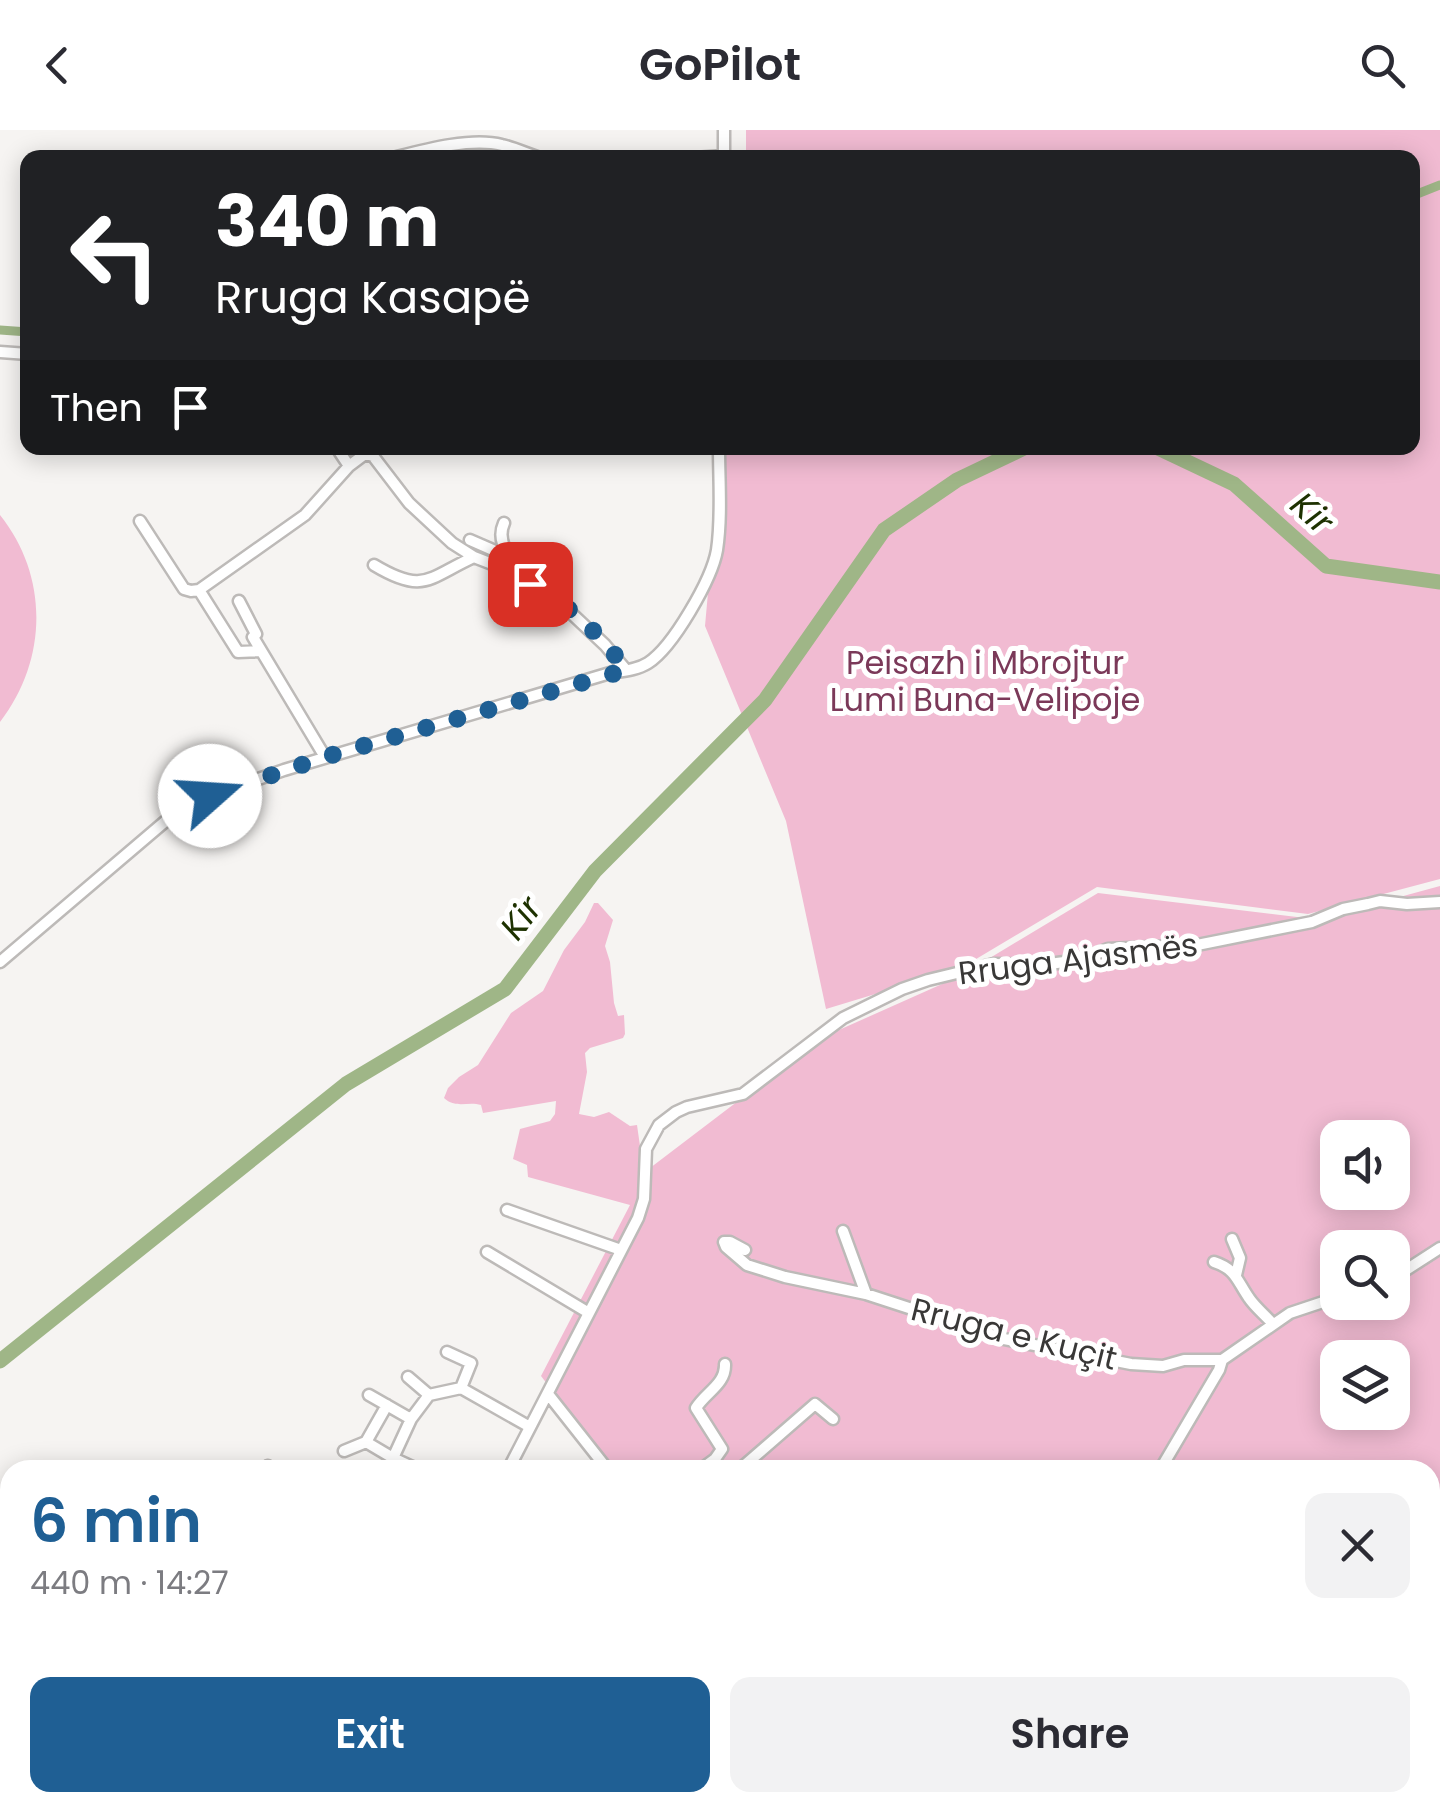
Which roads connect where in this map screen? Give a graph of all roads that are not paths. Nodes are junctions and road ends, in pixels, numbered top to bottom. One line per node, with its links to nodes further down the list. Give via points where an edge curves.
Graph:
1 (422, 150): 2 (street, via 481,142)
2 (518, 150)
3 (341, 455): 7 (street)
4 (365, 455): 7 (street)
5 (374, 455): 11 (street, via 409,503)
6 (719, 455): 18 (street, via 714,563 672,638 650,662)
7 (349, 466): 14 (street, via 304,515)
8 (140, 521): 14 (street, via 184,589)
9 (504, 523): 12 (street, via 500,530)
10 (470, 540): 12 (street)
11 (474, 557): 13 (street, via 424,582 395,578); 15 (street)
12 (512, 559): 15 (street)
13 (374, 565)
14 (199, 590): 17 (street, via 238,652)
15 (555, 598): 18 (street)
16 (239, 601): 17 (street)
17 (261, 651): 19 (street)
18 (626, 670): 19 (street)
19 (325, 757): 21 (street, via 185,807)
20 (1440, 902): 26 (street, Rruga Ajasmës, via 1380,902 1185,946 1108,949 1041,965 994,964 928,980 854,1010 743,1094 676,1112 659,1125 646,1149 642,1208)
21 (0, 962)
22 (507, 1210): 26 (street)
23 (843, 1231): 32 (street, Rruga e Kuçit)
24 (1232, 1239): 31 (street, via 1240,1258)
25 (1440, 1248): 30 (street)
26 (622, 1250): 34 (street)
27 (745, 1250): 32 (street, Rruga e Kuçit, via 724,1242 747,1265)
28 (488, 1252): 34 (street)
29 (1214, 1262): 31 (street)
30 (1410, 1267)
31 (1236, 1275): 35 (street)
32 (866, 1294): 37 (street, Rruga e Kuçit, via 982,1333 1109,1361 1163,1366)
33 (1320, 1303): 35 (street)
34 (589, 1313): 41 (street)
35 (1272, 1323): 37 (street)
36 (447, 1352): 40 (street, via 471,1363)
37 (1222, 1360): 56 (street)
38 (725, 1364): 51 (street, via 725,1376 696,1408 721,1445)
39 (408, 1377): 43 (street)
40 (460, 1388): 43 (street); 47 (street)
41 (548, 1394): 47 (street); 54 (street)
42 (369, 1395): 44 (street)
43 (430, 1395): 46 (street)
44 (387, 1406): 46 (street); 48 (street)
45 (833, 1418): 55 (street, via 810,1406)
46 (411, 1420): 50 (street)
47 (530, 1427): 53 (street)
48 (366, 1442): 49 (street); 50 (street)
49 (344, 1451)
50 (392, 1458): 52 (street)
51 (715, 1459)
52 (396, 1460)
53 (513, 1460)
54 (600, 1460)
55 (751, 1460)
56 (1166, 1460)

